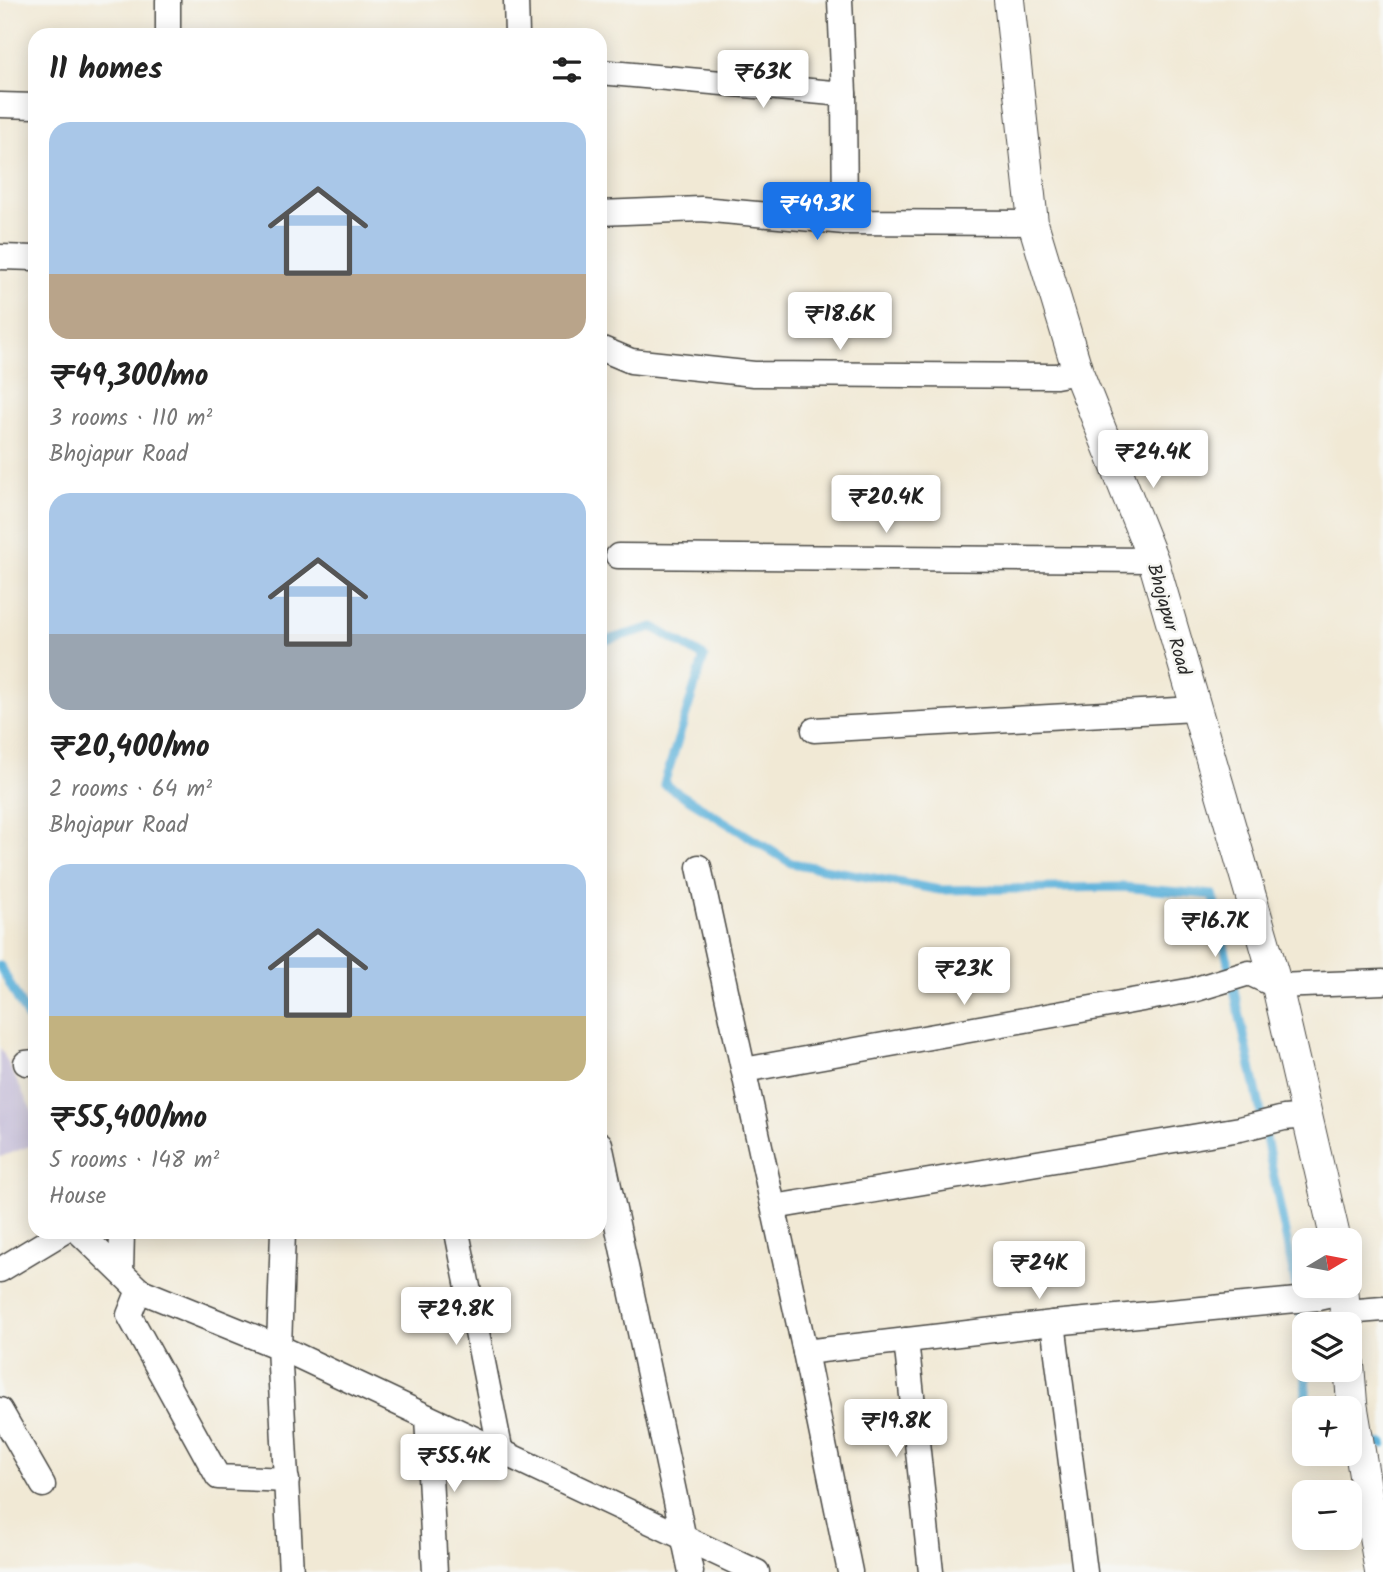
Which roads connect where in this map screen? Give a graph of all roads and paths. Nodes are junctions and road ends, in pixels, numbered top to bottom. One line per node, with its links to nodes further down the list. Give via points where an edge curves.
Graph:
1 (168, 0): 5 (street)
2 (516, 0): 6 (street)
3 (840, 0): 8 (street)
4 (1009, 0): 13 (street, Bhojapur Road)
5 (168, 28)
6 (517, 28)
7 (607, 73): 8 (street)
8 (844, 94): 12 (street)
9 (0, 105): 10 (street)
10 (28, 106)
11 (607, 213): 12 (street, via 701,209)
12 (845, 222): 13 (street)
13 (1032, 223): 17 (street, Bhojapur Road)
14 (0, 257): 15 (street)
15 (28, 258)
16 (607, 351): 17 (street, via 631,361 754,374 1056,376)
17 (1078, 372): 19 (street, Bhojapur Road)
18 (618, 556): 19 (street)
19 (1153, 560): 20 (street, Bhojapur Road)
20 (1195, 709): 21 (street); 24 (street, Bhojapur Road)
21 (814, 730)
22 (699, 867): 25 (street)
23 (1383, 982): 24 (street)
24 (1277, 986): 25 (street, via 1249,973 1193,990); 26 (street, Bhojapur Road)
25 (744, 1070): 28 (street)
26 (1296, 1117): 28 (street); 29 (street, Bhojapur Road)
27 (607, 1177): 50 (street)
28 (774, 1207): 43 (street)
29 (1332, 1228)
30 (51, 1239): 35 (street)
31 (86, 1239): 36 (street)
32 (121, 1239): 36 (street)
33 (283, 1239): 42 (street)
34 (458, 1239): 47 (street)
35 (0, 1270)
36 (121, 1272): 37 (street)
37 (139, 1290): 42 (street); 48 (street, via 129,1315 218,1477)
38 (1339, 1303): 39 (street); 40 (street, via 1279,1301)
39 (1383, 1309)
40 (1054, 1323): 41 (street); 57 (street)
41 (906, 1340): 43 (street); 56 (street)
42 (279, 1347): 46 (street); 48 (street)
43 (805, 1352): 55 (street)
44 (1350, 1382): 58 (street)
45 (0, 1410): 49 (street)
46 (427, 1417): 47 (street); 52 (street)
47 (501, 1452): 50 (street)
48 (286, 1479): 51 (street)
49 (43, 1485)
50 (684, 1539): 53 (street); 54 (street)
51 (291, 1572)
52 (435, 1572)
53 (691, 1572)
54 (757, 1572)
55 (850, 1572)
56 (931, 1572)
57 (1085, 1572)
58 (1380, 1572)

